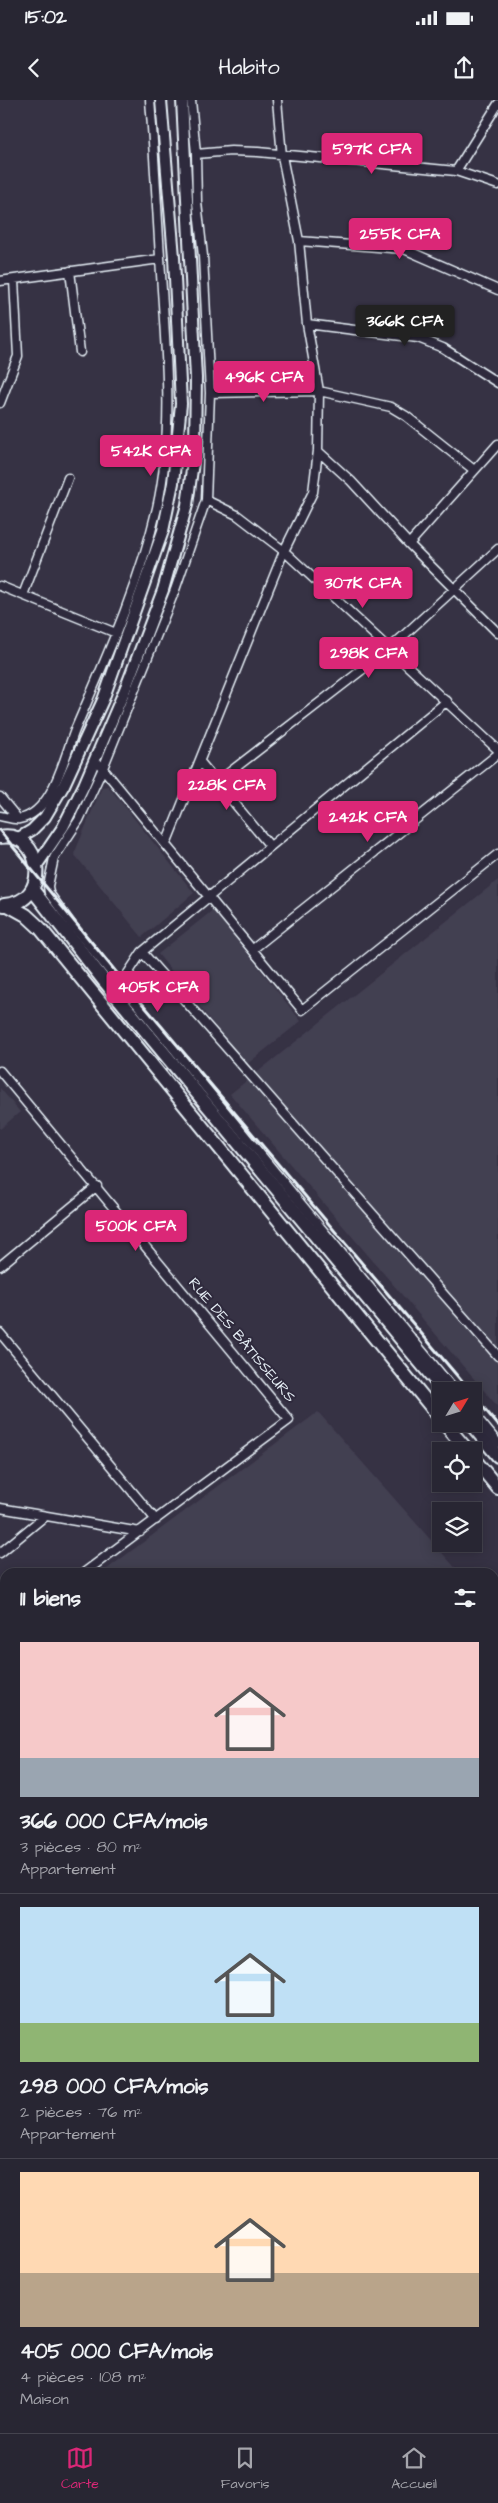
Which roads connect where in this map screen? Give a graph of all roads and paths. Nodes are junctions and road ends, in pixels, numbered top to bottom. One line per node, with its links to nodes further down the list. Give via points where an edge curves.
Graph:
1 (150, 100): 12 (street)
2 (161, 100): 48 (street, via 174,257 181,404 173,483 163,532 104,700 64,785 45,817)
3 (182, 100): 40 (street, via 196,378 195,448 187,505 164,590)
4 (191, 100): 7 (street)
5 (277, 100): 8 (street)
6 (498, 104): 9 (street)
7 (196, 154): 8 (street, via 231,151); 21 (street)
8 (282, 156): 9 (street); 11 (street)
9 (456, 171): 10 (street)
10 (498, 185)
11 (299, 241): 16 (street, via 404,249); 17 (street)
12 (160, 259): 13 (street); 34 (street, via 167,448 155,517)
13 (70, 271): 14 (street); 18 (street)
14 (14, 280): 15 (street); 22 (street, via 18,356)
15 (0, 281)
16 (498, 290)
17 (307, 324): 19 (street, via 418,338 443,348); 20 (street)
18 (80, 352)
19 (498, 383)
20 (318, 391): 21 (street); 24 (street); 25 (street, via 391,407)
21 (210, 393): 27 (street)
22 (0, 403)
23 (498, 444): 25 (street)
24 (318, 451): 28 (street, via 351,481); 30 (street, via 313,492)
25 (474, 470): 28 (street)
26 (68, 478): 33 (street)
27 (206, 500): 30 (street, via 237,515); 42 (street, via 175,590)
28 (409, 544): 32 (street)
29 (498, 549): 32 (street)
30 (284, 551): 36 (street); 41 (street)
31 (0, 586): 33 (street)
32 (455, 590): 35 (street); 36 (street)
33 (23, 595): 34 (street)
34 (116, 633): 46 (street, via 44,804)
35 (498, 633)
36 (389, 649): 37 (street); 43 (street)
37 (447, 701): 38 (street); 50 (street)
38 (498, 750)
39 (498, 754): 56 (street)
40 (94, 761): 42 (street); 52 (street, via 63,827)
41 (201, 763): 43 (street); 49 (street)
42 (103, 768): 49 (street); 58 (street, via 79,820 54,858 48,886 50,896)
43 (217, 782): 50 (street)
44 (0, 797): 46 (street)
45 (0, 816): 46 (street)
46 (18, 819)
47 (0, 837): 48 (highway)
48 (16, 839): 52 (highway, via 28,848)
49 (166, 844): 54 (street)
50 (270, 846): 54 (street)
51 (498, 854): 56 (street, via 302,1010)
52 (37, 865): 53 (highway, via 38,876)
53 (32, 889): 55 (highway, via 22,900); 64 (highway, via 111,990)
54 (209, 896): 56 (street); 57 (street)
55 (4, 905): 66 (highway, via 26,916 40,928)
56 (253, 949)
57 (142, 952): 58 (street); 63 (street)
58 (120, 984): 65 (street)
59 (0, 1071): 60 (street, RUE DES BÂTISSEURS)
60 (96, 1186): 61 (street); 77 (street, RUE DES BÂTISSEURS, via 289,1420)
61 (0, 1266)
62 (0, 1333): 77 (street)
63 (498, 1356)
64 (437, 1382)
65 (448, 1382)
66 (432, 1408)
67 (482, 1424): 71 (street)
68 (452, 1432): 70 (highway)
69 (478, 1432): 72 (highway)
70 (460, 1442)
71 (498, 1443)
72 (498, 1456)
73 (482, 1469): 74 (highway)
74 (498, 1488)
75 (0, 1508): 76 (street)
76 (45, 1516): 78 (street); 79 (street)
77 (156, 1520): 78 (street)
78 (140, 1532): 80 (street)
79 (0, 1553)
80 (90, 1568)

